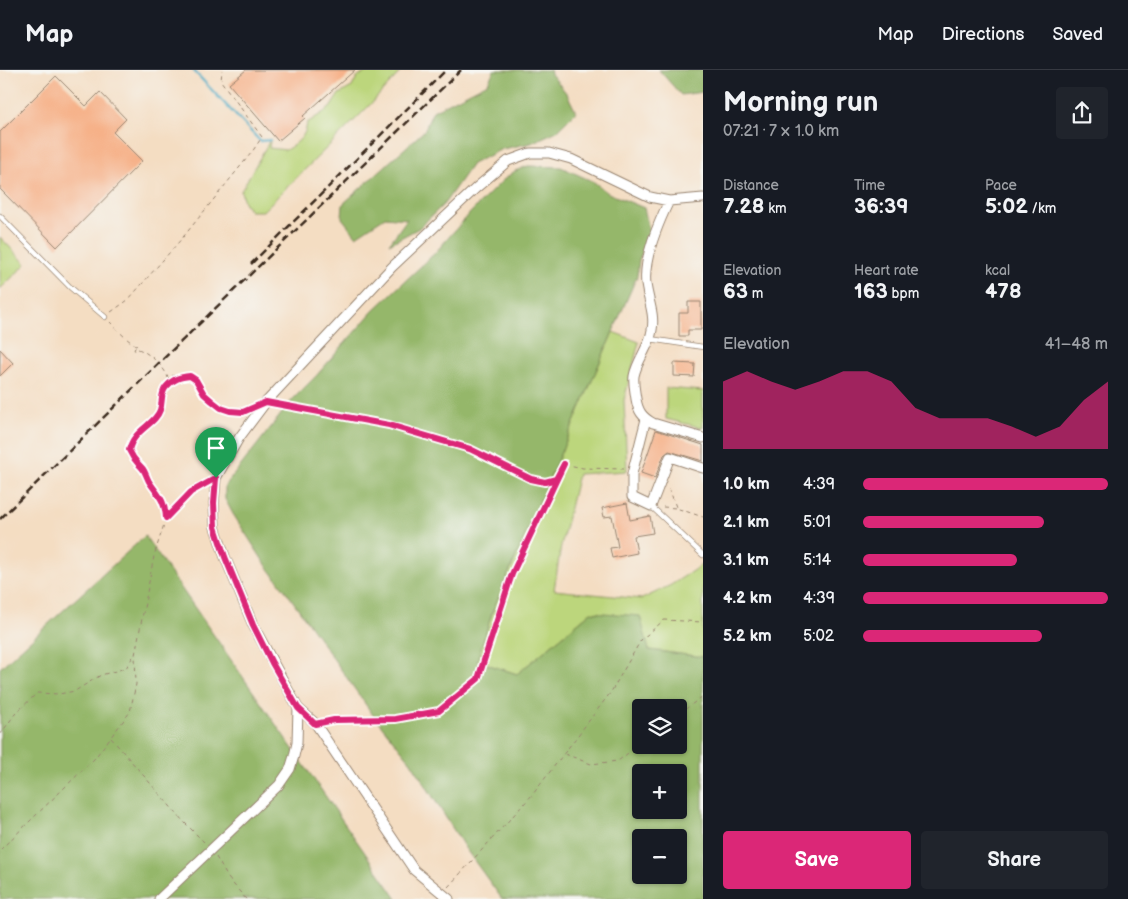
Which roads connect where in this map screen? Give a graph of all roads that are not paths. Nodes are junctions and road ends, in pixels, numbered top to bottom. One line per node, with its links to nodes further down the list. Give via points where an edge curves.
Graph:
1 (703, 198): 2 (street)
2 (670, 200): 5 (street, via 646,262 646,287 652,315); 12 (street, via 650,197 571,159 549,153 530,153 508,162 392,266 266,402 239,438 216,478 215,527 253,625)
3 (0, 216): 4 (lane, via 70,287)
4 (105, 317)
5 (650, 339): 6 (lane); 7 (street, via 634,375 637,405)
6 (703, 347)
7 (646, 419): 8 (street); 10 (street, via 632,471 632,497)
8 (703, 438)
9 (703, 468): 10 (street, via 670,457)
10 (651, 506): 11 (lane)
11 (703, 555)
12 (298, 708): 13 (street, via 315,724 414,870); 14 (street, via 297,743 290,769 279,785)
13 (446, 896)
14 (159, 899)

